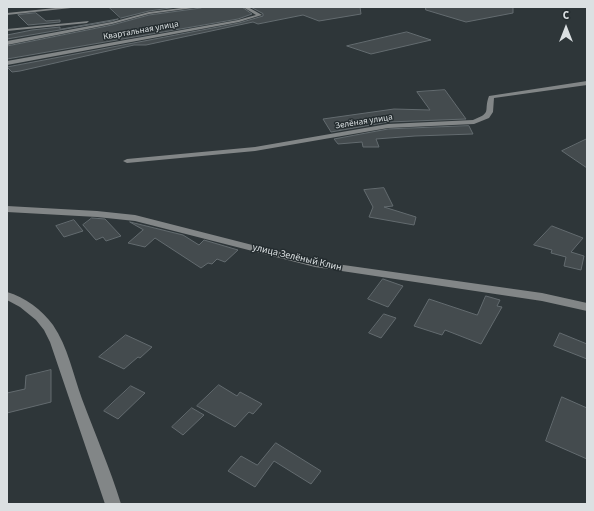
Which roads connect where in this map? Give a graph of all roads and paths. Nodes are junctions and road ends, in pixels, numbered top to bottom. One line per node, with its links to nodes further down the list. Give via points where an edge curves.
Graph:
1 (78, 7): 4 (street)
2 (199, 7): 5 (street, via 149,13)
3 (245, 7): 8 (street, Квартальная улица, via 260,15)
4 (7, 14)
5 (124, 20): 6 (street); 7 (street)
6 (7, 30)
7 (7, 43)
8 (7, 63)
9 (587, 83): 10 (street, Зелёная улица, via 491,98 487,117 474,122 388,126 255,149)
10 (127, 161)
11 (7, 209): 13 (street, улица Зелёный Клин, via 135,218 315,264 542,297)
12 (7, 296): 14 (street, via 38,316 56,339 106,476)
13 (587, 307)
14 (113, 504)

